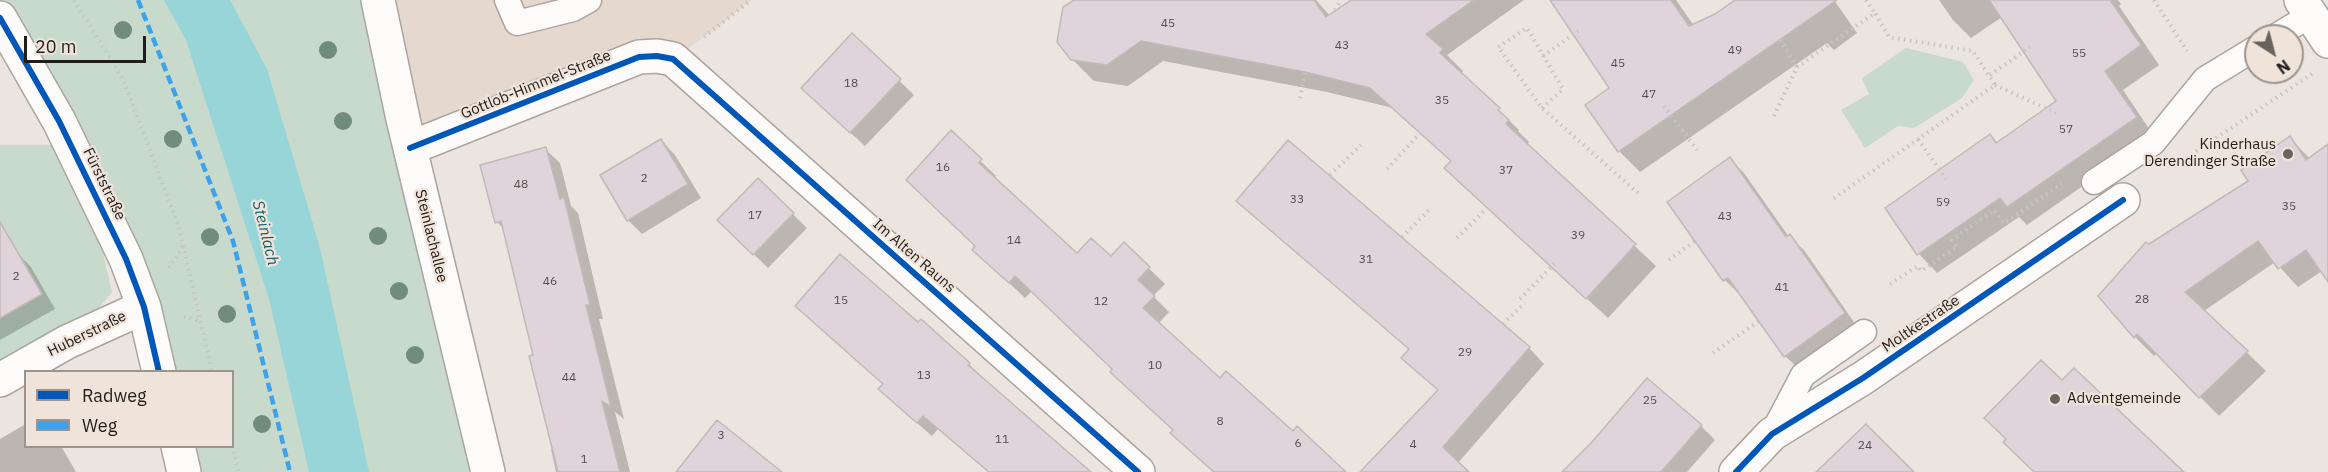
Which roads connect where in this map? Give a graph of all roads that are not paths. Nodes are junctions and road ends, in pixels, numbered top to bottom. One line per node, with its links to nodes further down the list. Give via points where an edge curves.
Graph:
1 (378, 0): 7 (street, Steinlachallee)
2 (507, 0): 3 (lane, via 517,23 573,9)
3 (589, 0)
4 (0, 18): 10 (street, Fürststraße, via 80,160)
5 (2244, 55): 8 (lane, via 2205,79 2153,143)
6 (673, 59): 7 (street, Gottlob-Himmel-Straße, via 639,57); 18 (street, Im Alten Rauns)
7 (410, 148): 17 (street, Steinlachallee)
8 (2094, 182)
9 (2123, 200): 14 (street, Moltkestraße, via 1863,378)
10 (144, 307): 12 (street, Fürststraße); 13 (street, Huberstraße, via 67,342)
11 (1864, 332): 14 (lane, via 1803,375)
12 (159, 370)
13 (0, 380)
14 (1772, 434): 19 (street, Moltkestraße)
15 (178, 448): 16 (street)
16 (184, 472)
17 (488, 472)
18 (1138, 472)
19 (1736, 472)

